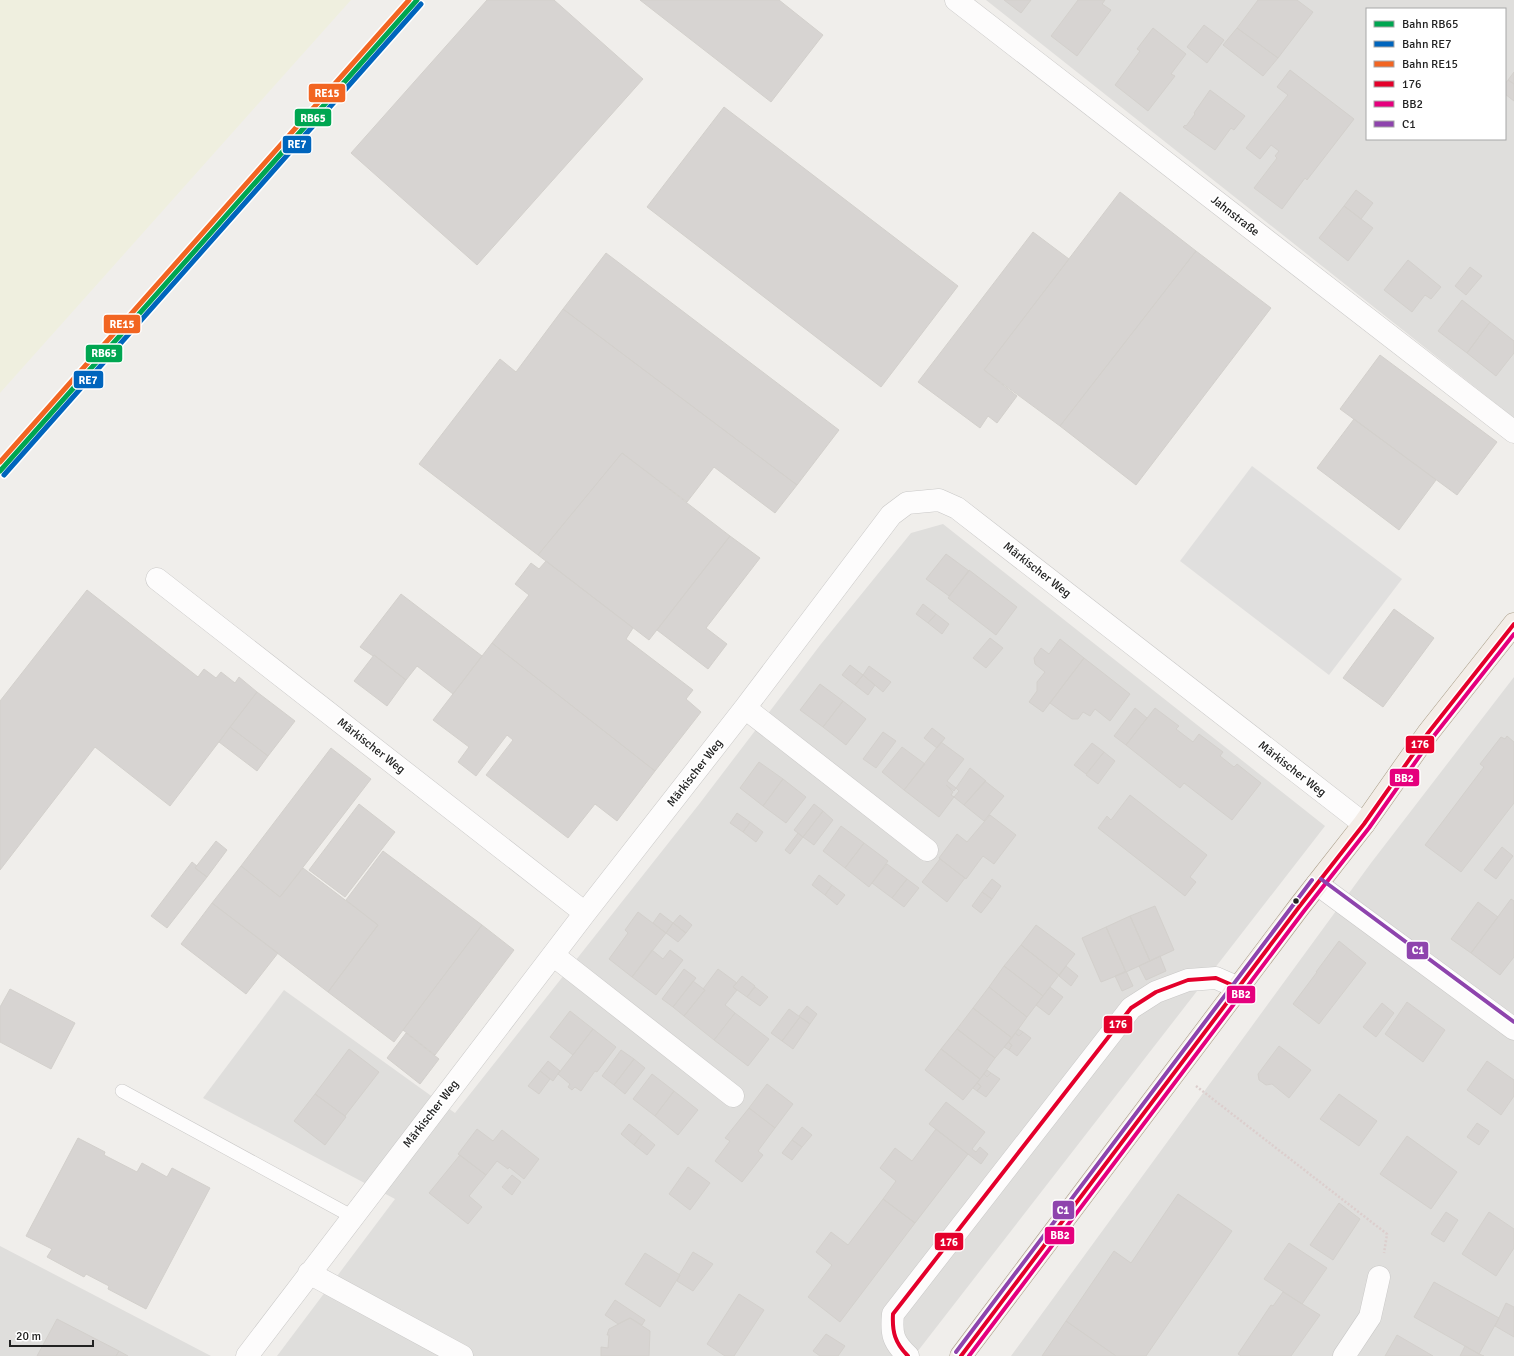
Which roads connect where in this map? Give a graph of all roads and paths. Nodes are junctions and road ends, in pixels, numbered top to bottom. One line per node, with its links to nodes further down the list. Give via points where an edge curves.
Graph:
1 (956, 0): 2 (street, Jahnstraße)
2 (1514, 432)
3 (157, 579): 9 (street, Märkischer Weg)
4 (1514, 624): 6 (main road, via 1428,733)
5 (745, 708): 6 (street, Märkischer Weg, via 891,515 907,503 939,500 957,508); 7 (street); 9 (street, Märkischer Weg)
6 (1364, 824): 8 (main road)
7 (928, 850)
8 (1317, 884): 11 (main road); 12 (street)
9 (585, 913): 10 (street, Märkischer Weg)
10 (553, 955): 15 (street); 16 (street, Märkischer Weg)
11 (1239, 988): 13 (main road); 21 (street, via 1216,978 1188,980 1156,992 1131,1008 893,1314 892,1330 897,1345)
12 (1514, 1029)
13 (1176, 1070): 18 (path, via 1387,1234); 22 (main road)
14 (122, 1092): 16 (lane)
15 (733, 1096)
16 (353, 1217): 17 (street, Märkischer Weg)
17 (309, 1273): 19 (street, Märkischer Weg); 20 (street)
18 (1379, 1277): 23 (street, via 1370,1317)
19 (247, 1356)
20 (462, 1356)
21 (908, 1356)
22 (961, 1356)
23 (1344, 1356)

